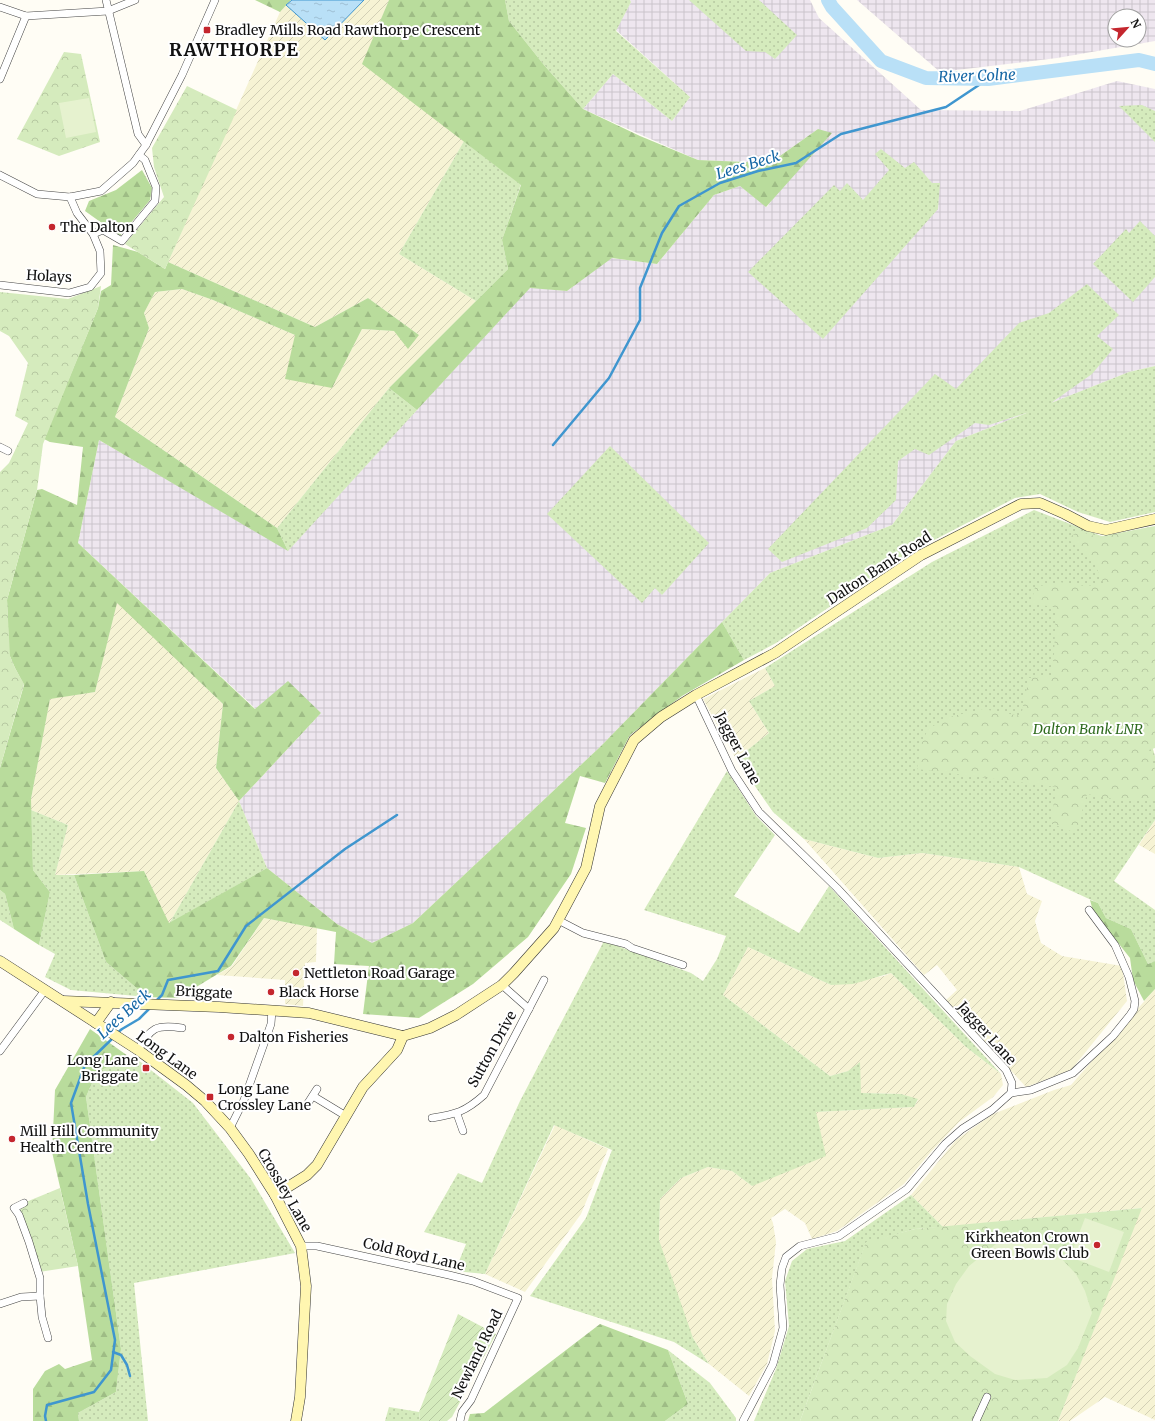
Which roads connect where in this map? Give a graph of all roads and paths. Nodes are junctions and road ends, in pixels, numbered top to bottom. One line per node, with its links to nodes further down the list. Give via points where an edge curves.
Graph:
1 (106, 0): 5 (street)
2 (136, 0): 5 (street)
3 (215, 0): 8 (street, via 182,75)
4 (0, 6): 6 (street)
5 (108, 11): 6 (street); 8 (street, via 138,134)
6 (26, 16): 7 (street)
7 (0, 78)
8 (146, 145): 9 (street)
9 (139, 155): 11 (street, via 101,191); 12 (street, via 145,160 156,187 155,201 122,241 103,230)
10 (0, 175): 11 (street, via 37,194)
11 (70, 197): 12 (street, Holays)
12 (93, 234): 13 (street, Holays, via 100,251 101,274 90,287 68,293)
13 (0, 285)
14 (0, 447): 15 (street)
15 (8, 451)
16 (1155, 519): 17 (street, Dalton Bank Road, via 1106,530 1088,526 1040,503 1021,504 921,555 775,653)
17 (696, 695): 19 (street, Dalton Bank Road, via 661,717 634,740 600,806 586,868); 35 (street, Jagger Lane, via 732,771 759,812 837,888 1006,1070 1012,1083)
18 (1089, 910): 35 (street, via 1115,944 1129,977 1135,1001 1134,1009 1113,1036 1074,1073 1031,1090)
19 (558, 920): 21 (street, via 583,933 626,944); 23 (street, Dalton Bank Road, via 554,928)
20 (0, 961): 24 (street, Long Lane)
21 (683, 965)
22 (544, 980): 27 (street, Sutton Drive)
23 (502, 985): 27 (street, Sutton Drive); 31 (street, Dalton Bank Road, via 456,1015 430,1028)
24 (45, 990): 25 (street, Long Lane); 33 (street)
25 (63, 1000): 26 (street, Briggate); 29 (street, Long Lane)
26 (111, 1002): 28 (street, Briggate); 29 (street)
27 (529, 1009): 38 (street, Sutton Drive, via 484,1095)
28 (272, 1010): 31 (street, Briggate, via 308,1014); 41 (street, via 271,1024 244,1100)
29 (100, 1026): 32 (street, Long Lane)
30 (182, 1028): 32 (street, via 157,1028 147,1035)
31 (403, 1036): 39 (street, via 397,1050 363,1087)
32 (138, 1050): 41 (street, Long Lane, via 205,1101)
33 (0, 1051)
34 (317, 1089): 36 (street)
35 (1012, 1093): 53 (street, via 944,1144 907,1189 839,1236 800,1246 786,1257 780,1285 783,1328 773,1364)
36 (313, 1096): 37 (street); 39 (street)
37 (308, 1103)
38 (457, 1114): 40 (street, Sutton Drive); 42 (street)
39 (346, 1116): 43 (street, via 317,1165 307,1176)
40 (432, 1118)
41 (230, 1128): 43 (street, Crossley Lane)
42 (463, 1131)
43 (275, 1195): 45 (street, Crossley Lane)
44 (24, 1203): 46 (street, via 14,1208 19,1215 40,1278)
45 (302, 1246): 47 (street, Cold Royd Lane, via 317,1246 449,1275); 51 (street, Crossley Lane, via 306,1286 300,1397)
46 (40, 1296): 48 (street, via 21,1297); 49 (street)
47 (518, 1298): 52 (street, Newland Road, via 471,1400 462,1412)
48 (0, 1304)
49 (48, 1338)
50 (987, 1398): 54 (street)
51 (296, 1421)
52 (460, 1421)
53 (743, 1421)
54 (976, 1421)

